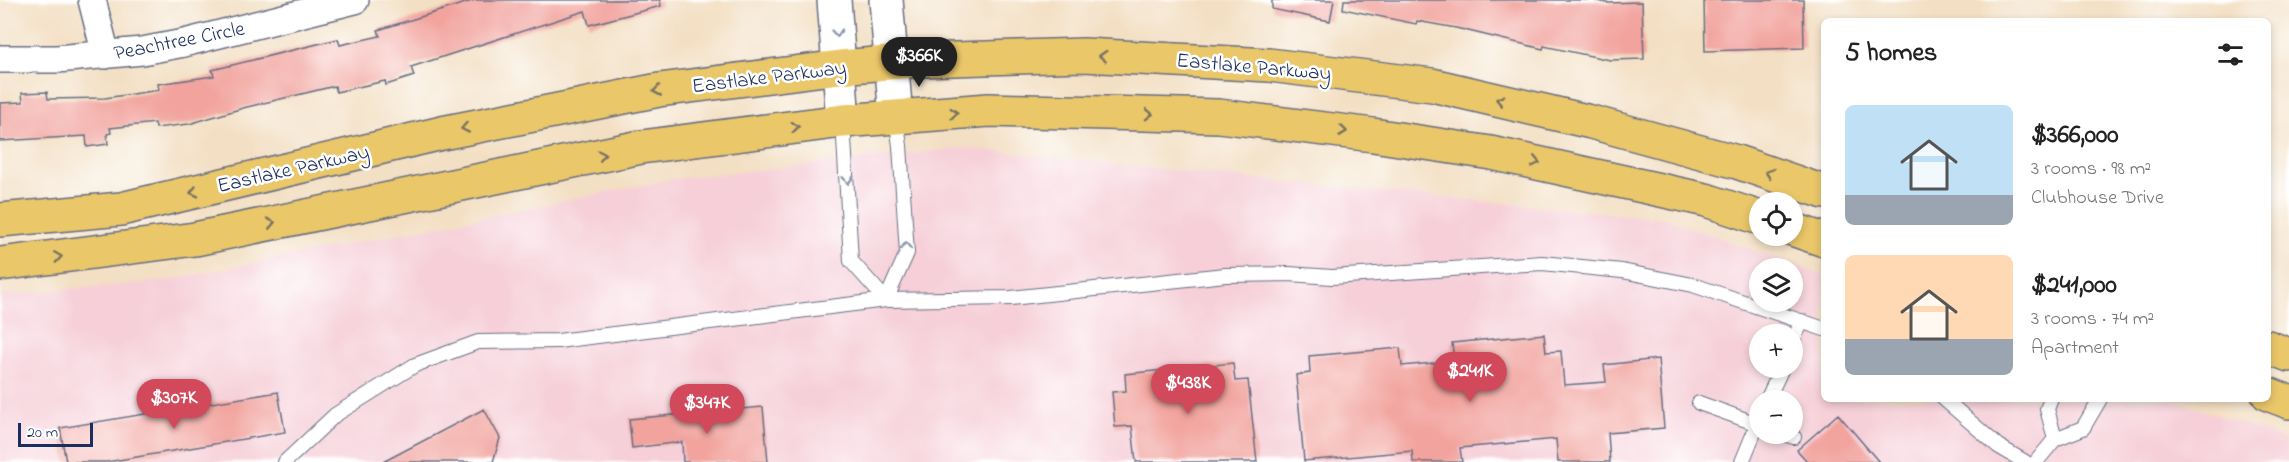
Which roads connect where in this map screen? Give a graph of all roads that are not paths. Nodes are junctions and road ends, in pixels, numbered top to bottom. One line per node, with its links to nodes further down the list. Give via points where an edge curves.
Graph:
1 (92, 0): 5 (street)
2 (355, 0): 5 (street, Peachtree Circle, via 184,43)
3 (834, 0): 8 (street, one-way to 8)
4 (886, 0): 7 (street)
5 (106, 55): 6 (street, Peachtree Circle)
6 (0, 59)
7 (892, 63): 8 (main road, Eastlake Parkway); 9 (street); 11 (main road, Eastlake Parkway, one-way to 7, via 1737,162 1432,84 1269,65 1084,55)
8 (840, 67): 10 (street); 13 (main road, Eastlake Parkway, one-way to 13, via 659,90 442,133 121,209)
9 (896, 117): 10 (main road); 12 (main road, one-way to 12, via 989,110 1219,116 1491,153 1706,200); 19 (lane, one-way to 9, via 907,253)
10 (843, 121): 18 (main road, one-way to 10, via 195,238 641,147); 19 (lane, one-way to 19, via 851,261)
11 (1821, 191)
12 (1749, 214)
13 (41, 218): 14 (main road, Eastlake Parkway); 17 (main road, via 22,242)
14 (0, 220)
15 (1803, 233): 16 (main road)
16 (1821, 239)
17 (0, 246)
18 (0, 264)
19 (886, 300): 20 (lane, via 1011,298 1225,275 1332,278 1542,262 1622,271 1693,285); 34 (lane, via 558,341 478,342 415,365 334,415)
20 (1802, 321): 21 (lane); 22 (lane)
21 (1801, 324)
22 (1821, 328)
23 (2271, 348): 24 (main road)
24 (2289, 355)
25 (2271, 395): 29 (main road)
26 (1947, 402): 36 (lane, via 1998,447)
27 (2050, 402): 32 (lane, via 2047,409)
28 (2098, 402): 32 (lane, via 2083,428)
29 (2289, 402)
30 (1699, 403): 31 (lane)
31 (1749, 419)
32 (2055, 439): 37 (lane)
33 (1750, 444): 35 (lane)
34 (285, 462)
35 (1742, 462)
36 (2025, 462)
37 (2036, 462)

